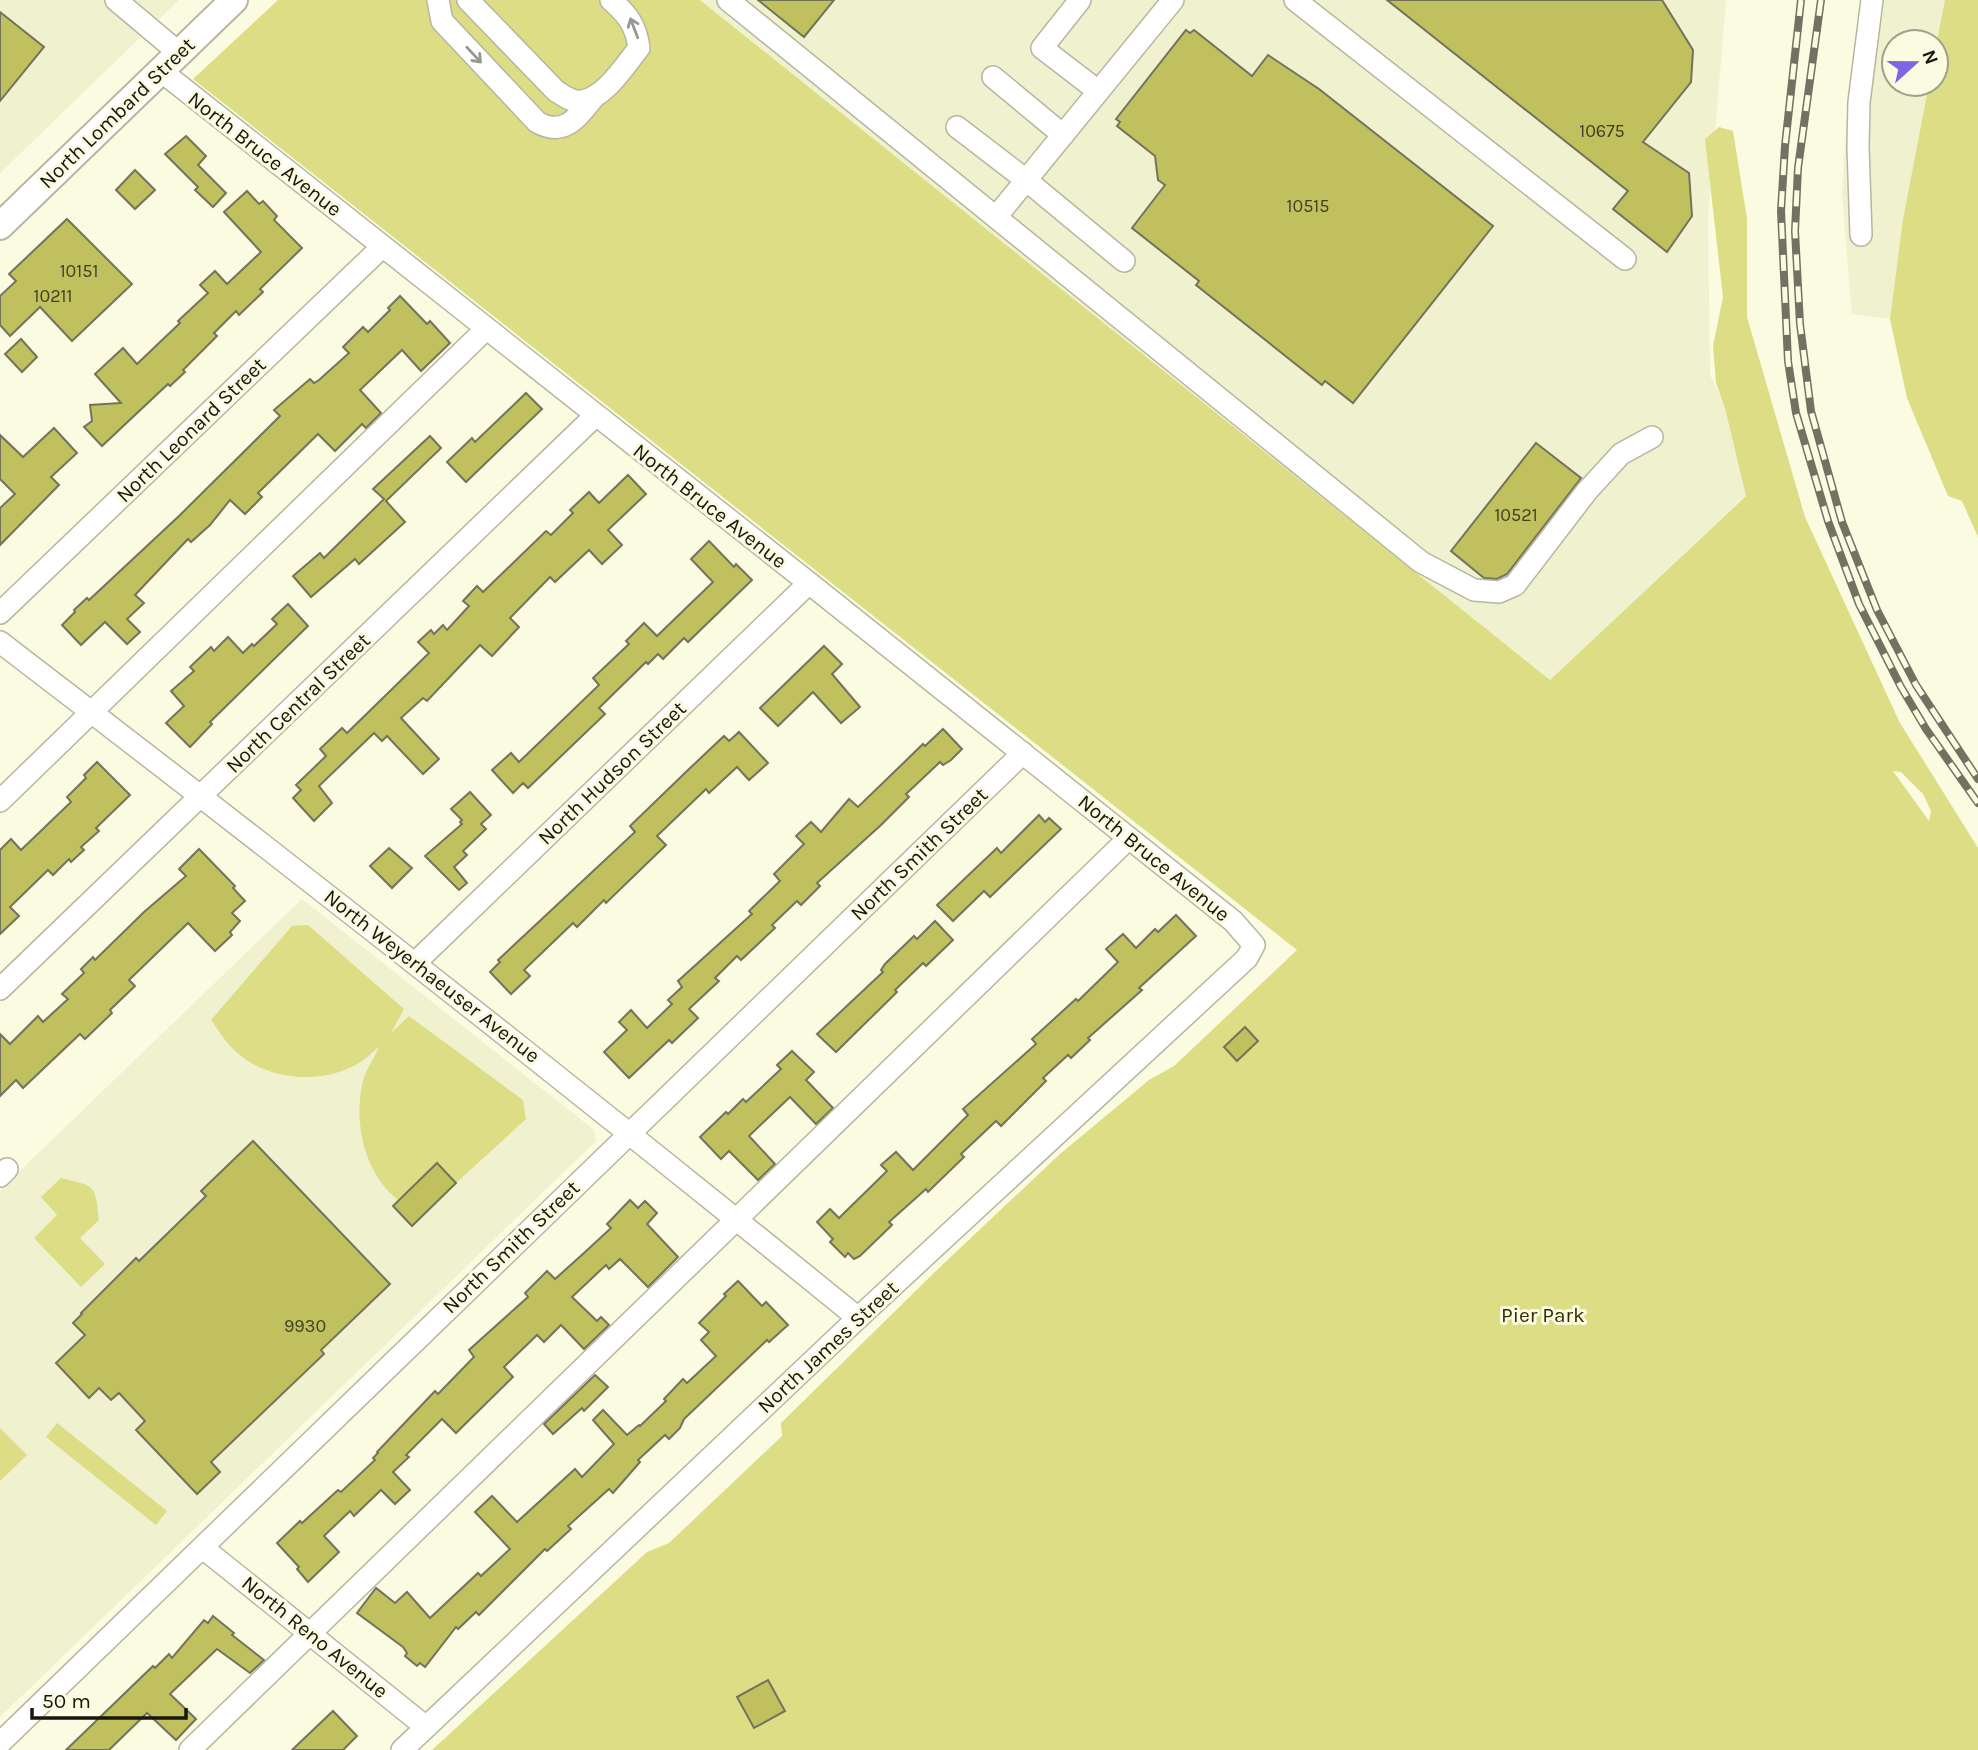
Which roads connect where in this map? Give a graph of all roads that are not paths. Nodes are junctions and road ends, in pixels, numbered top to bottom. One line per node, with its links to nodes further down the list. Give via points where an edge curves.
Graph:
1 (116, 0): 11 (street, North Bruce Avenue)
2 (234, 0): 11 (main road, North Lombard Street)
3 (438, 0): 14 (street, one-way to 14, via 442,21 537,122 549,129 562,127)
4 (468, 0): 14 (street, via 556,91 575,101)
5 (611, 0): 14 (street, one-way to 5, via 639,47 630,17)
6 (728, 0): 18 (street)
7 (1080, 0): 13 (street, via 1042,48)
8 (1173, 0): 13 (street)
9 (1295, 0): 22 (street)
10 (1872, 0): 20 (street, via 1859,102)
11 (170, 62): 19 (main road, North Lombard Street); 21 (street, North Bruce Avenue)
12 (993, 78): 16 (street)
13 (1098, 91): 16 (street)
14 (595, 96)
15 (957, 127): 17 (street)
16 (1063, 135): 17 (street)
17 (1026, 180): 18 (street); 23 (street)
18 (996, 217): 26 (street, via 1421,562 1474,590 1499,592 1515,585 1587,491 1621,454)
19 (0, 226)
20 (1861, 235)
21 (382, 247): 24 (street, North Bruce Avenue); 28 (street, North Leonard Street)
22 (1625, 258)
23 (1124, 261)
24 (486, 329): 25 (street, North Bruce Avenue); 30 (street)
25 (595, 416): 27 (street, North Bruce Avenue); 32 (street, North Central Street)
26 (1651, 437)
27 (809, 583): 31 (street, North Bruce Avenue); 36 (street, North Hudson Street)
28 (0, 613)
29 (0, 642): 30 (street, North Weyerhaeuser Avenue)
30 (92, 712): 32 (street, North Weyerhaeuser Avenue); 33 (street)
31 (1023, 753): 34 (street, North Bruce Avenue); 38 (street, North Smith Street)
32 (202, 796): 36 (street, North Weyerhaeuser Avenue); 37 (street, North Central Street)
33 (0, 801)
34 (1129, 838): 35 (street, North Bruce Avenue, via 1233,921); 39 (street)
35 (1254, 945): 40 (street, North James Street, via 1247,958)
36 (415, 962): 38 (street, North Weyerhaeuser Avenue)
37 (0, 989)
38 (629, 1132): 39 (street, North Weyerhaeuser Avenue); 41 (street, North Smith Street)
39 (736, 1219): 40 (street, North Weyerhaeuser Avenue); 42 (street)
40 (858, 1318): 43 (street, North James Street)
41 (204, 1548): 42 (street, North Reno Avenue); 44 (street, North Smith Street)
42 (310, 1633): 43 (street, North Reno Avenue); 45 (street)
43 (426, 1727): 46 (street, North James Street)
44 (0, 1743)
45 (190, 1750)
46 (402, 1750)

